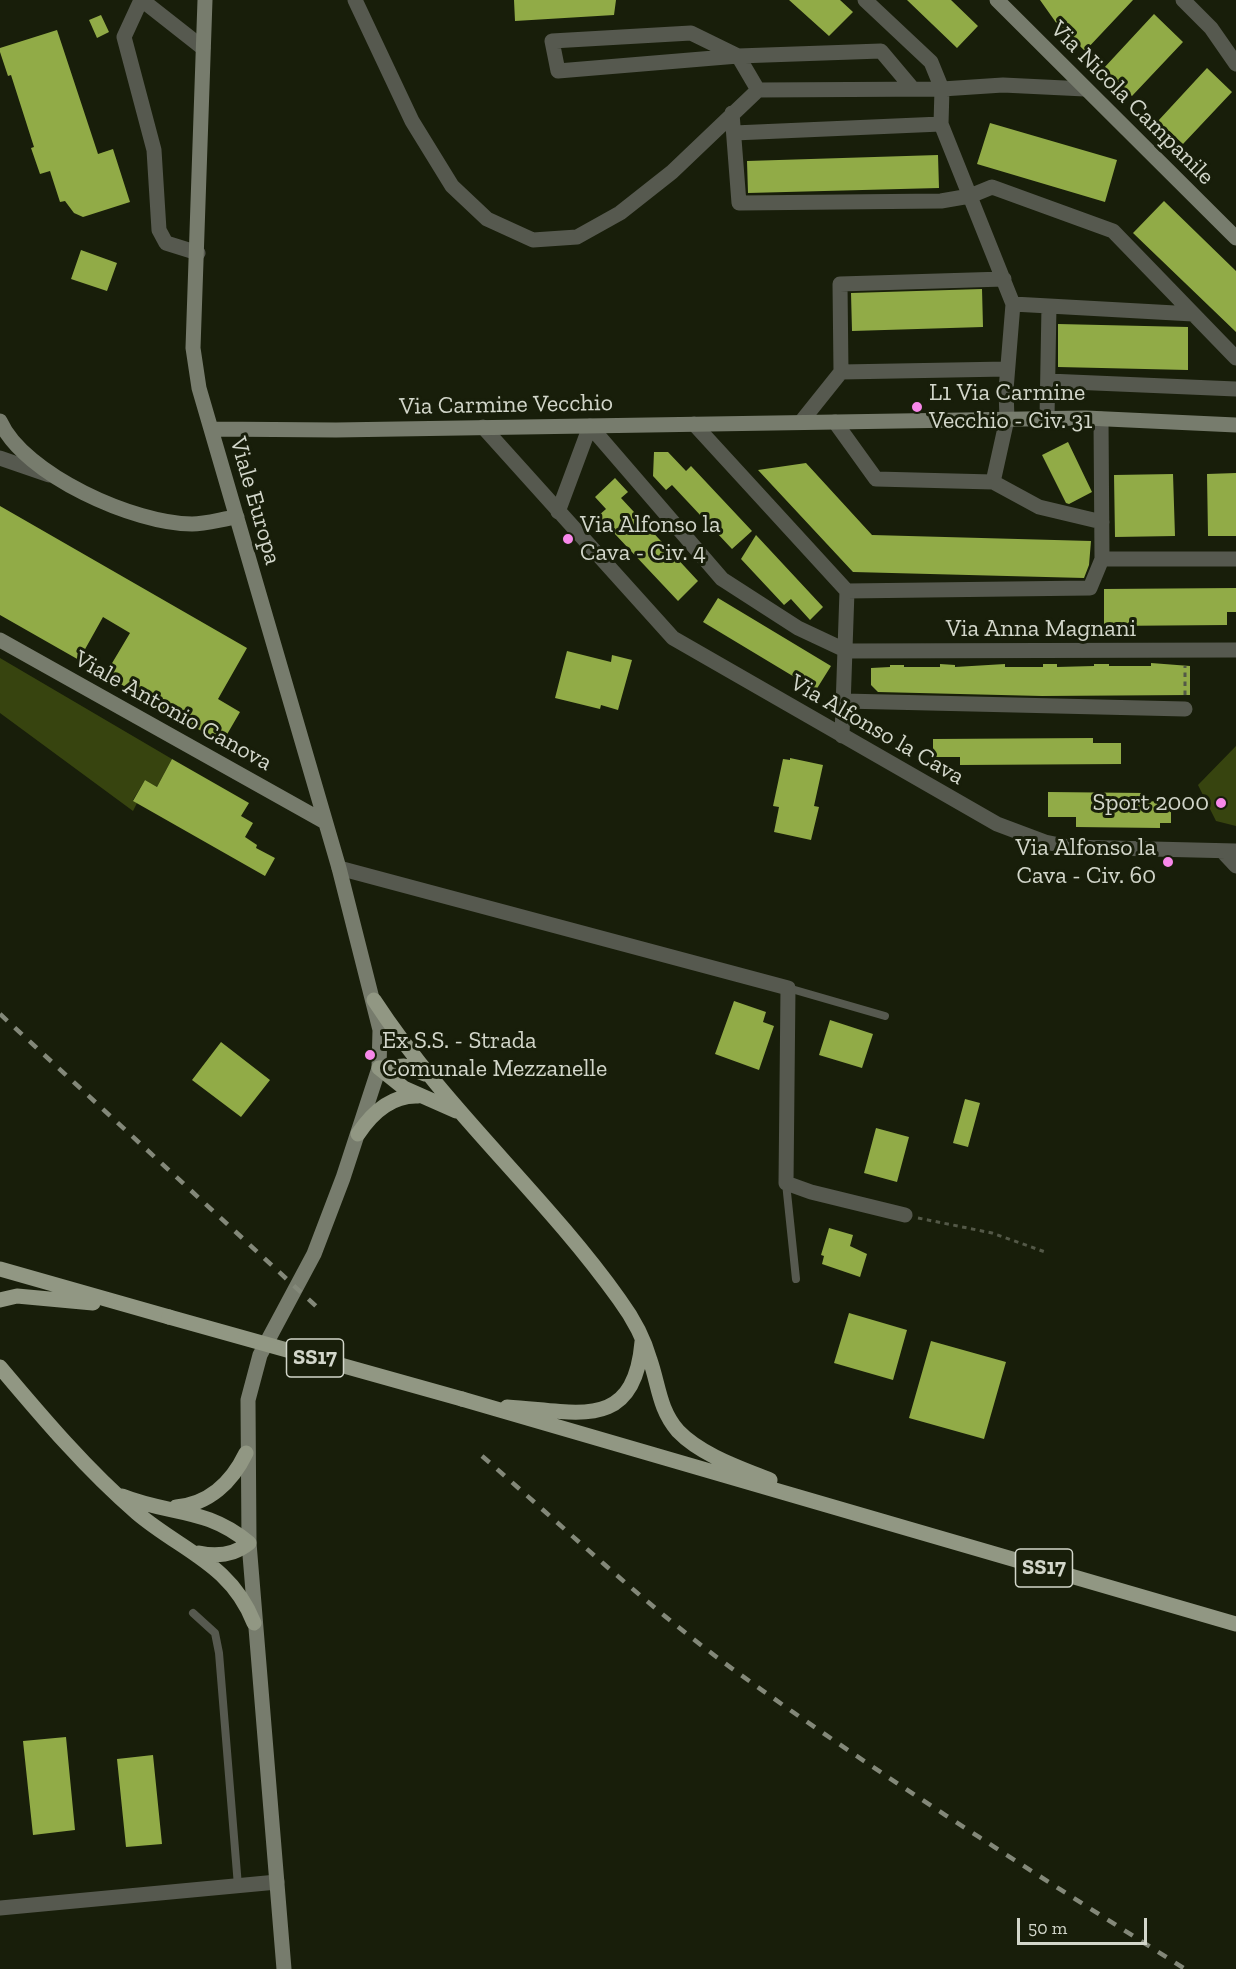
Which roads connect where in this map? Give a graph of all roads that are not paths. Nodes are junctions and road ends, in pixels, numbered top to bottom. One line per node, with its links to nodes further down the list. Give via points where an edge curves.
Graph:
1 (142, 0): 7 (street); 19 (street, via 124,37 154,150 159,230 166,243)
2 (206, 0): 7 (street, Viale Europa)
3 (355, 0): 14 (street, via 412,121 452,186 487,219 533,240 578,237 620,213 672,172)
4 (865, 0): 11 (street, via 931,62)
5 (997, 0): 12 (street, Via Nicola Campanile)
6 (1183, 0): 9 (street, via 1211,28)
7 (203, 48): 19 (street, Viale Europa)
8 (738, 57): 8 (street, via 691,33 552,41 558,71); 10 (street, via 881,51); 13 (street)
9 (1236, 64)
10 (913, 89): 11 (street); 13 (street)
11 (942, 89): 12 (street, via 1003,85); 15 (street)
12 (1084, 89): 18 (street, Via Nicola Campanile)
13 (758, 90): 14 (street)
14 (732, 113): 16 (street)
15 (940, 124): 16 (street); 17 (street)
16 (734, 133): 17 (street, via 739,203 941,201)
17 (970, 195): 20 (street); 23 (street, via 992,187 1113,231)
18 (1236, 238)
19 (198, 253): 39 (street, Viale Europa, via 193,348)
20 (1005, 279): 21 (street); 26 (street, via 840,284)
21 (1013, 304): 22 (street); 25 (street)
22 (1049, 306): 23 (street); 27 (street)
23 (1193, 314): 24 (street)
24 (1236, 358)
25 (1007, 369): 26 (street); 30 (street)
26 (841, 372): 33 (street)
27 (1048, 381): 28 (street); 29 (street)
28 (1236, 389)
29 (1047, 418): 30 (street, Via Carmine Vecchio); 31 (street, Via Carmine Vecchio)
30 (1007, 419): 34 (street, Via Carmine Vecchio); 42 (street)
31 (1101, 419): 36 (street, Via Carmine Vecchio); 45 (street)
32 (0, 421): 41 (street, via 4,431)
33 (801, 422): 34 (street, Via Carmine Vecchio); 35 (street, Via Carmine Vecchio)
34 (835, 422): 42 (street, via 876,479)
35 (694, 424): 37 (street, Via Carmine Vecchio); 48 (street)
36 (1236, 425)
37 (590, 426): 38 (street, Via Carmine Vecchio); 43 (street); 51 (street, via 722,579 798,628)
38 (483, 428): 39 (street, Via Carmine Vecchio); 43 (street, Via Alfonso la Cava)
39 (211, 429): 44 (street, Viale Europa)
40 (0, 458): 41 (street)
41 (49, 475): 44 (street, via 141,517 192,524)
42 (993, 482): 45 (street, via 1039,507)
43 (558, 512): 54 (street, Via Alfonso la Cava, via 673,638)
44 (237, 517): 55 (street, Viale Europa)
45 (1102, 522): 46 (street)
46 (1102, 559): 47 (street); 48 (street, via 1090,588)
47 (1236, 559)
48 (847, 591): 51 (street)
49 (0, 640): 55 (street, Viale Antonio Canova)
50 (1236, 650): 51 (street, Via Anna Magnani)
51 (847, 651): 52 (street)
52 (844, 701): 53 (street, Via Alfonso la Cava); 54 (street)
53 (1185, 709)
54 (842, 736): 56 (street, Via Alfonso la Cava, via 997,824 1045,843)
55 (325, 822): 58 (street, Viale Europa)
56 (1229, 851): 57 (street)
57 (1236, 866)
58 (339, 868): 59 (street); 60 (street, Viale Europa)
59 (788, 988): 61 (lane); 67 (street)
60 (374, 1000): 62 (street, Viale Europa, via 380,1030); 63 (main road)
61 (885, 1016)
62 (379, 1068): 63 (main road, via 404,1066); 64 (main road, via 397,1084); 66 (street, Viale Europa)
63 (430, 1077): 65 (main road)
64 (425, 1097): 65 (main road); 66 (main road, via 406,1097 385,1104)
65 (461, 1115): 73 (main road, via 617,1296)
66 (358, 1134): 76 (street, Viale Europa, via 314,1254 255,1370 248,1400)
67 (786, 1183): 68 (street); 70 (lane)
68 (905, 1215)
69 (0, 1269): 72 (main road, SS17)
70 (796, 1280)
71 (0, 1300): 72 (main road, via 28,1296)
72 (135, 1308): 75 (main road, SS17, bridge)
73 (642, 1341): 75 (main road, via 639,1370 632,1387 607,1407 575,1411); 79 (main road, via 660,1402 672,1424 687,1438 725,1461)
74 (0, 1367): 77 (main road, via 73,1451)
75 (480, 1405): 79 (main road, SS17)
76 (246, 1453): 78 (main road, via 233,1475 207,1498); 80 (street, Viale Europa)
77 (117, 1494): 78 (main road); 81 (main road, via 160,1531)
78 (166, 1507): 80 (main road, via 217,1522)
79 (851, 1513): 84 (main road, SS17)
80 (249, 1544): 81 (main road, via 223,1555); 83 (street, Viale Europa)
81 (194, 1551): 83 (main road, via 229,1581)
82 (193, 1613): 86 (lane, via 215,1634 219,1653)
83 (254, 1623): 85 (street, Viale Europa)
84 (1236, 1624)
85 (277, 1882): 86 (street); 88 (street, Viale Europa)
86 (238, 1886): 87 (street)
87 (0, 1908)
88 (284, 1969)

